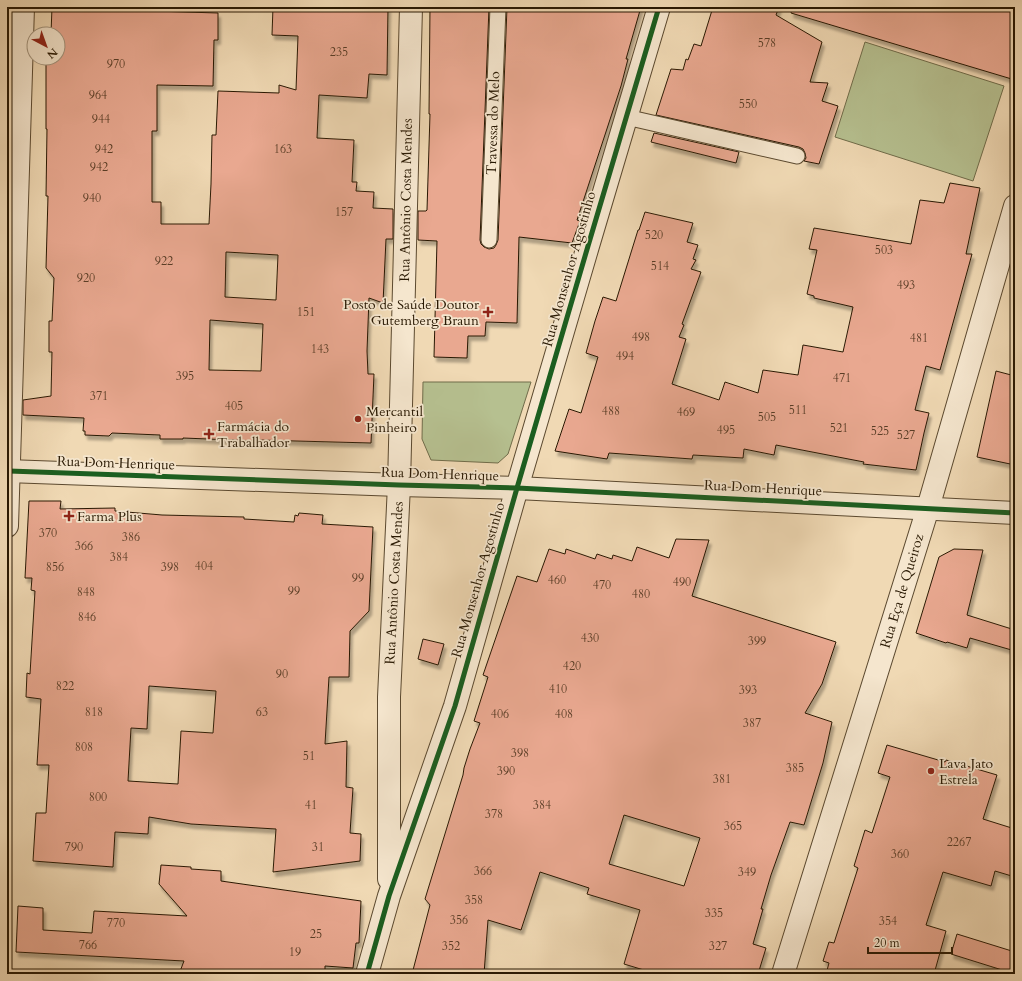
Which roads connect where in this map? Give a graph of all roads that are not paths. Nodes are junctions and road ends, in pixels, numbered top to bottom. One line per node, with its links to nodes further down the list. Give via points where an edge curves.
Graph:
1 (23, 7): 9 (street)
2 (411, 7): 10 (street, Rua Antônio Costa Mendes)
3 (498, 7): 8 (lane, Travessa do Melo)
4 (660, 7): 5 (street, Rua Monsenhor Agostinho)
5 (626, 116): 6 (lane); 11 (street, Rua Monsenhor Agostinho)
6 (797, 156)
7 (1015, 206): 12 (street, Rua Eça de Queiroz)
8 (488, 240)
9 (8, 471): 10 (street, Rua Dom Henrique); 14 (street)
10 (399, 485): 11 (street, Rua Dom Henrique); 15 (street, Rua Antônio Costa Mendes, via 389,697)
11 (517, 488): 12 (street, Rua Dom Henrique); 15 (street, Rua Monsenhor Agostinho, via 455,706)
12 (928, 508): 13 (street, Rua Dom Henrique); 17 (street, Rua Eça de Queiroz)
13 (1015, 513)
14 (7, 526)
15 (389, 896): 16 (street, Rua Monsenhor Agostinho)
16 (367, 974)
17 (783, 974)

